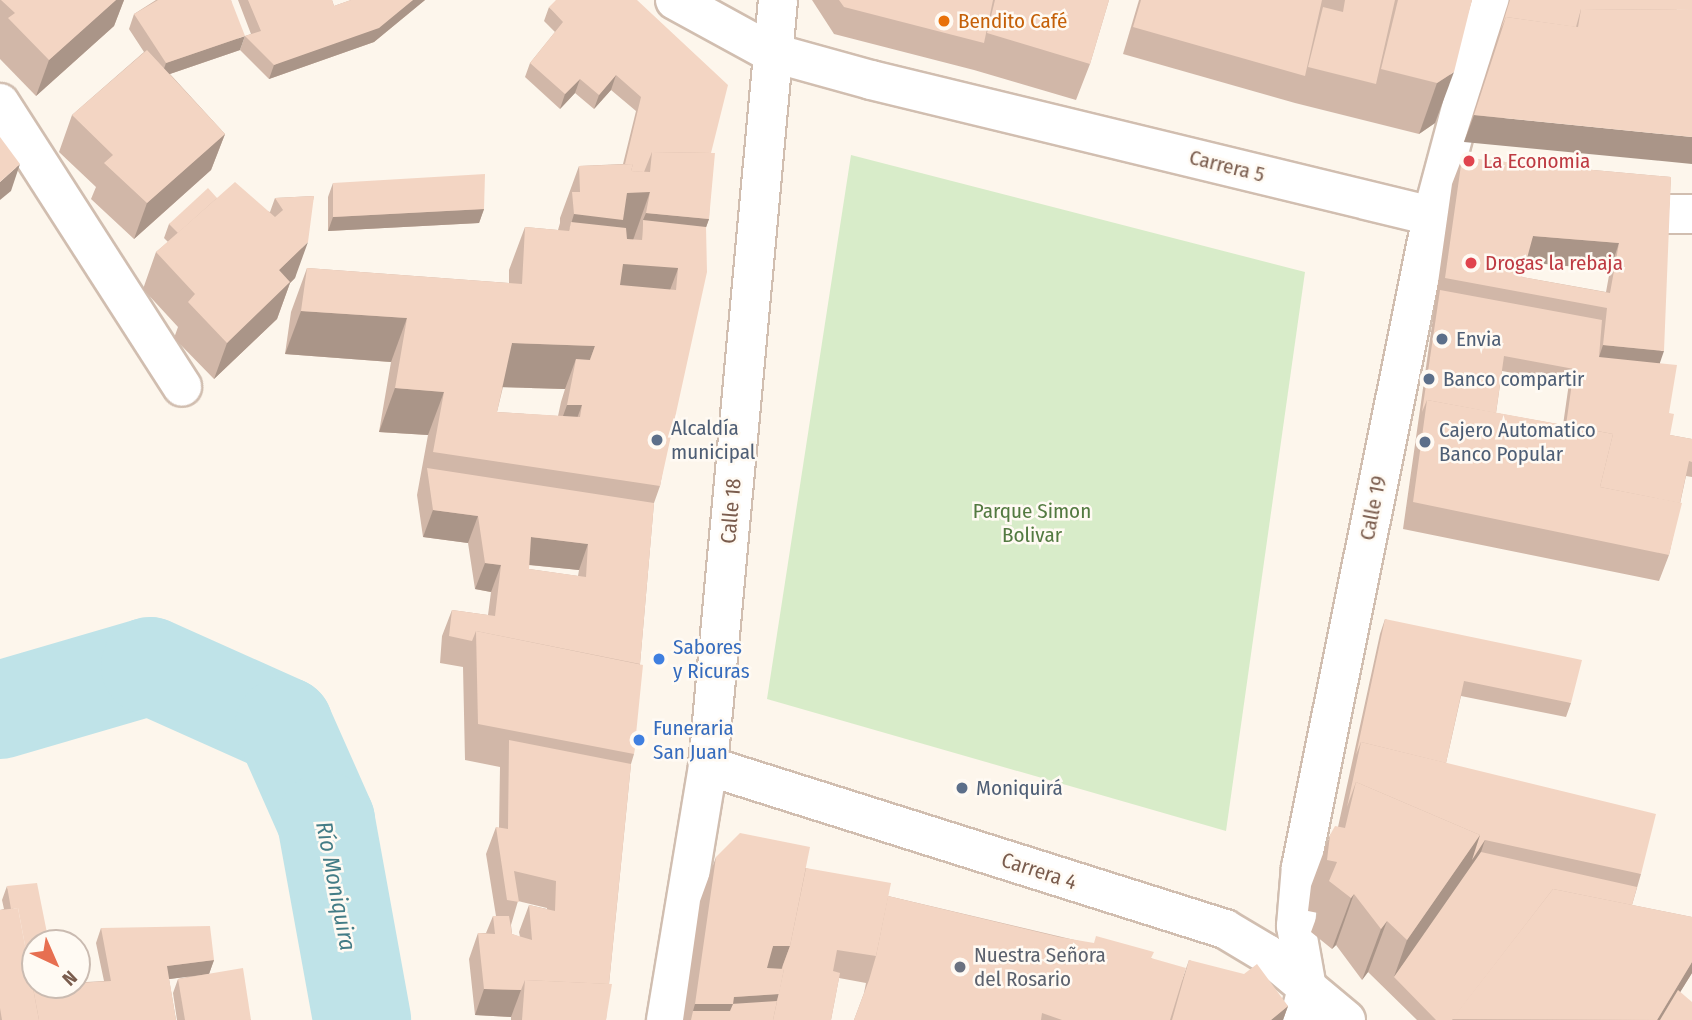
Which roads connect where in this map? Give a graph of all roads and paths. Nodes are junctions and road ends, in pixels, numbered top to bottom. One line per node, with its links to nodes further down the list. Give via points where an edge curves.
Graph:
1 (675, 0): 4 (street, Carrera 5)
2 (778, 0): 4 (street, Calle 18)
3 (1490, 0): 9 (street, Calle 19)
4 (770, 52): 9 (street, Carrera 5); 11 (street, Calle 18)
5 (0, 103): 10 (street)
6 (1692, 214): 8 (street)
7 (1542, 215): 9 (street, Carrera 5)
8 (1583, 215)
9 (1432, 216): 12 (street, Calle 19, via 1301,867 1296,926)
10 (182, 387)
11 (708, 766): 12 (street, Carrera 4, via 1224,929 1267,954); 13 (street, Calle 18)
12 (1303, 1004): 14 (street, Carrera 4)
13 (666, 1020)
14 (1346, 1020)

